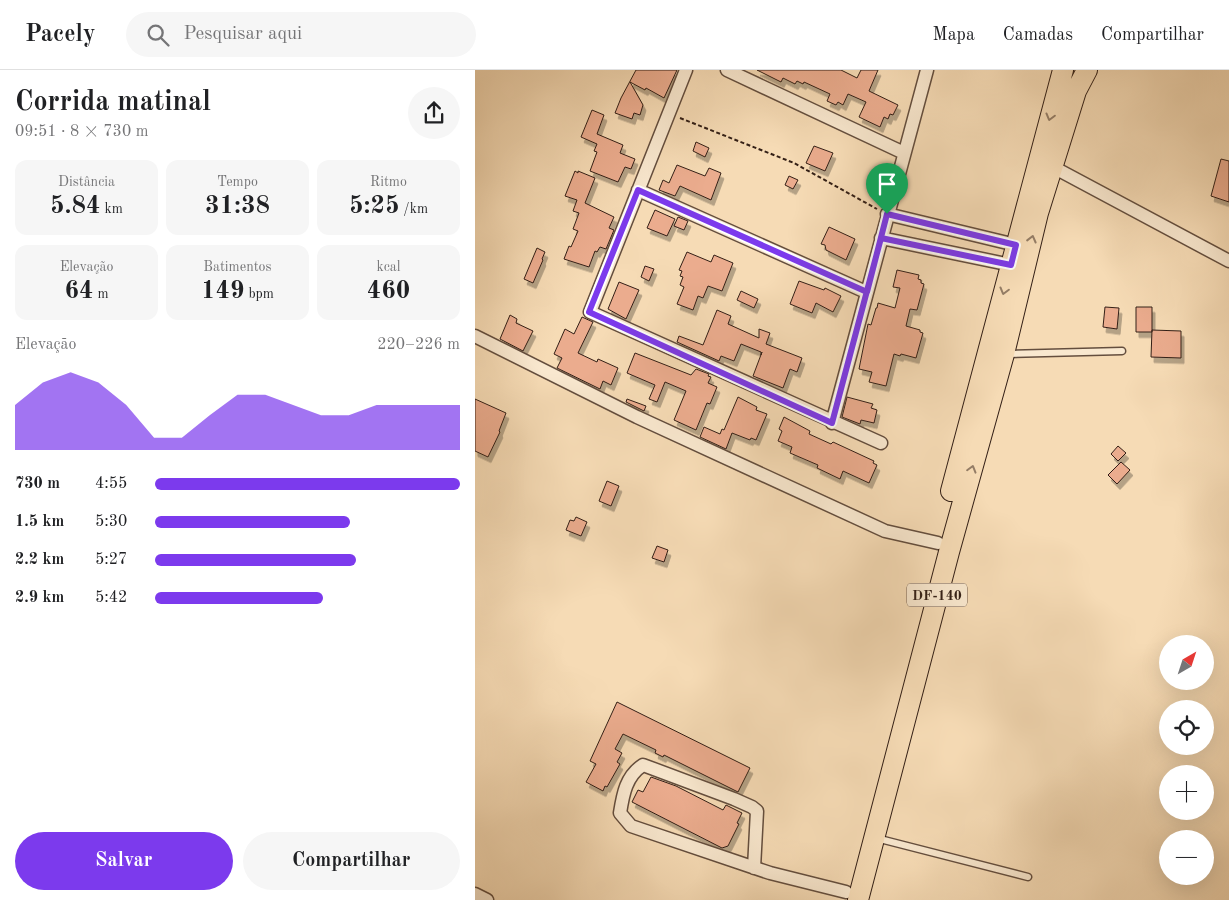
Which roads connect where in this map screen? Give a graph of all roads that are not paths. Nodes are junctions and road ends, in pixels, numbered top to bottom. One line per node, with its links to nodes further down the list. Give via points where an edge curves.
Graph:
1 (686, 70): 8 (street)
2 (727, 70): 6 (street)
3 (927, 70): 6 (street)
4 (1063, 70): 12 (main road, DF-140, one-way to 12)
5 (1087, 70): 7 (main road, DF-140, via 1077,90)
6 (904, 153): 9 (street)
7 (1053, 167): 14 (street); 19 (main road, DF-140, one-way to 7)
8 (638, 190): 16 (street); 20 (street, via 589,312)
9 (887, 214): 10 (street); 11 (street)
10 (951, 229): 12 (street); 13 (street)
11 (881, 238): 13 (street); 16 (street)
12 (1016, 245): 15 (main road, DF-140)
13 (947, 252): 15 (street)
14 (1229, 261)
15 (1011, 265): 22 (main road, DF-140, one-way to 22)
16 (867, 292): 20 (street)
17 (475, 336): 22 (street, via 637,418 885,531)
18 (1122, 351): 19 (lane)
19 (1004, 354): 23 (main road, DF-140, one-way to 19)
20 (832, 423): 21 (street)
21 (881, 443)
22 (938, 543): 27 (main road, DF-140)
23 (875, 837): 25 (lane); 27 (main road, DF-140)
24 (754, 868): 24 (street, via 631,826 620,814 625,787 635,770 643,765 734,798 757,811); 27 (street)
25 (1027, 877)
26 (475, 894): 28 (street)
27 (849, 897)
28 (487, 900)

